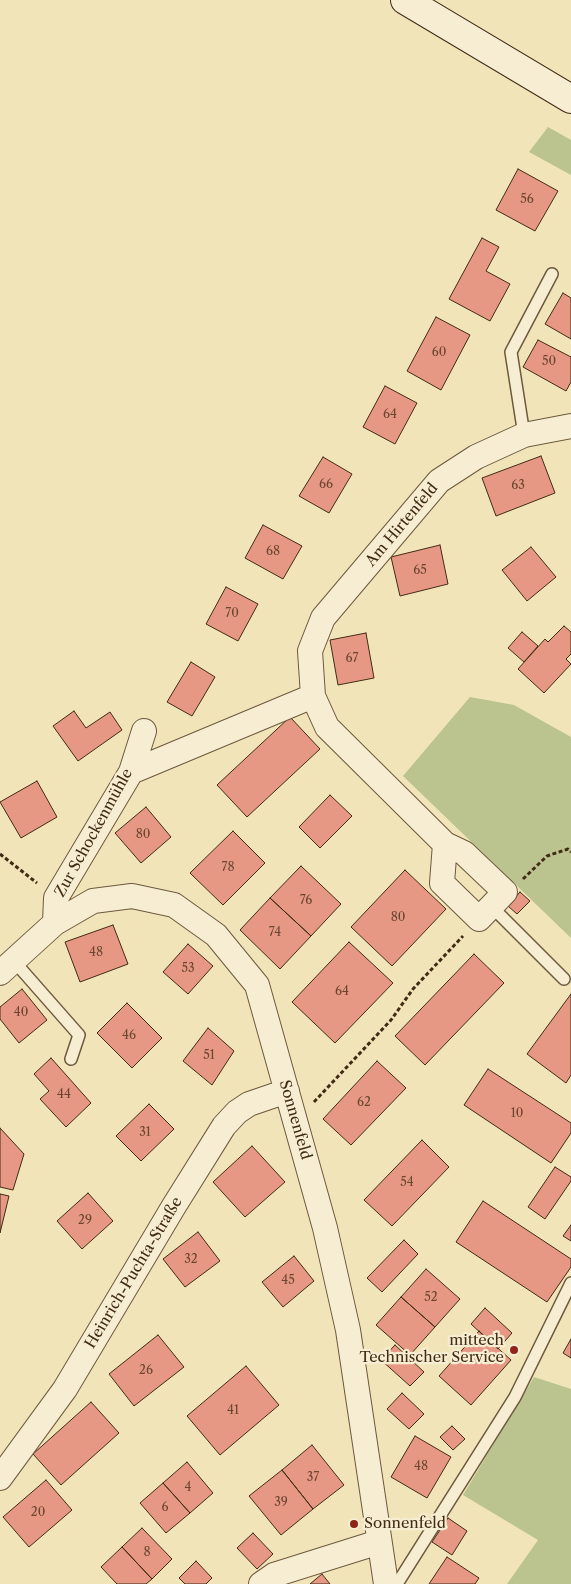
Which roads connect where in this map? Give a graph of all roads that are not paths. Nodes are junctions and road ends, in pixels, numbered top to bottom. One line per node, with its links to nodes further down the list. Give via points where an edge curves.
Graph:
1 (405, 0): 2 (street)
2 (571, 99)
3 (552, 274): 5 (lane, via 511,352)
4 (571, 426): 5 (street, Am Hirtenfeld)
5 (524, 435): 6 (street, Am Hirtenfeld, via 476,457 439,481 323,618 310,650)
6 (313, 696): 8 (street); 9 (street, Am Hirtenfeld, via 328,726)
7 (144, 731): 8 (street, Zur Schockenmühle)
8 (131, 772): 11 (street, Zur Schockenmühle, via 56,898)
9 (445, 844): 10 (street, Am Hirtenfeld, via 464,853); 10 (street, via 442,883)
10 (492, 906): 13 (lane)
11 (55, 923): 12 (street); 15 (street, Sonnenfeld, via 93,900 132,896 174,905 216,935 257,985)
12 (7, 966): 14 (lane, via 80,1034)
13 (564, 979)
14 (70, 1059)
15 (287, 1091): 17 (street, Heinrich-Puchta-Straße, via 249,1104 224,1126 65,1389); 18 (street, Sonnenfeld, via 325,1228 348,1330)
16 (571, 1283): 21 (lane, via 515,1397)
17 (0, 1478)
18 (378, 1542): 19 (street, via 274,1575); 20 (street, Sonnenfeld)
19 (261, 1584)
20 (386, 1584)
21 (397, 1584)

